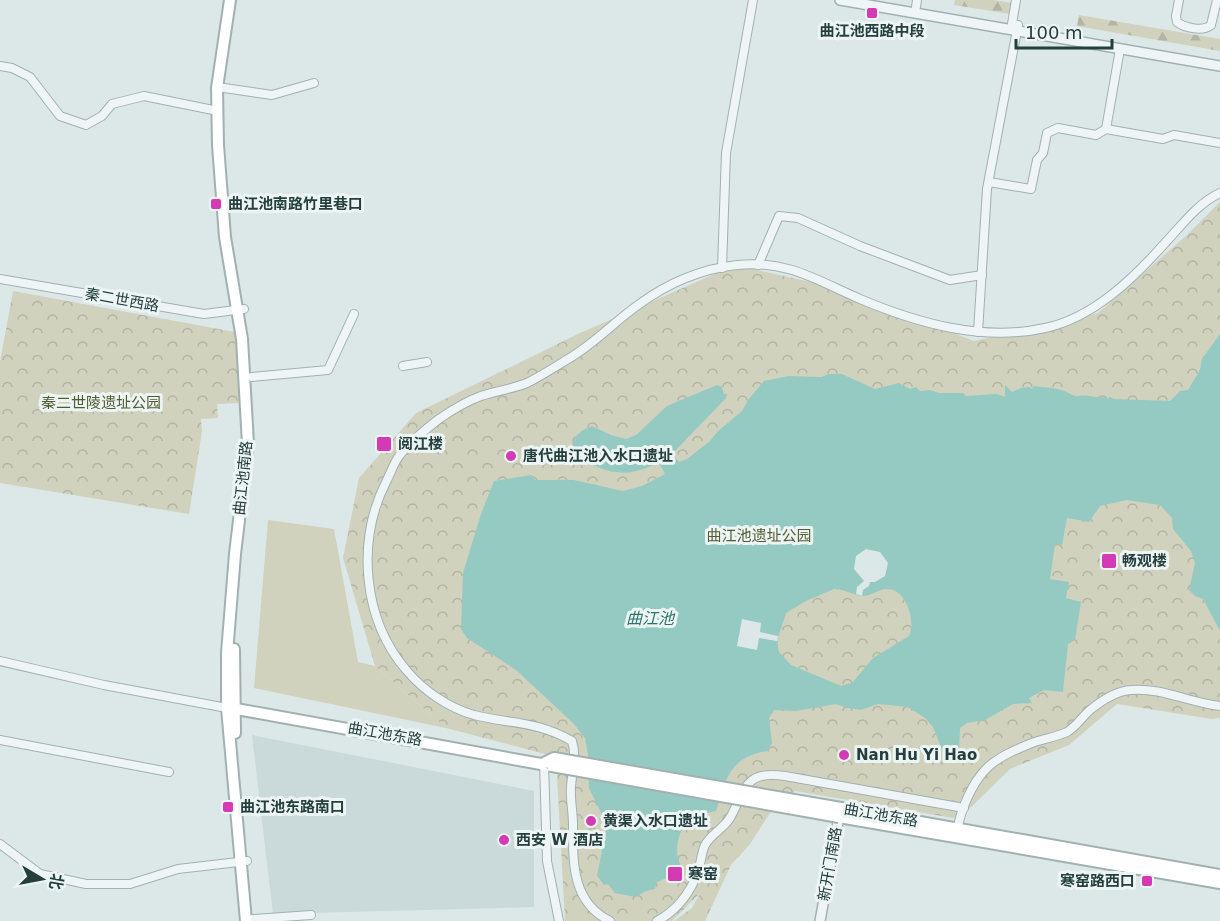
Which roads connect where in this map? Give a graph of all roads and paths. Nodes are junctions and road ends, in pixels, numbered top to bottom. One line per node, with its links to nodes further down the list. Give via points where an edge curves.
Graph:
1 (231, 0): 17 (main road, 曲江池南路, via 217,88)
2 (237, 0): 16 (main road, 曲江池南路)
3 (753, 0): 23 (street, via 726,153)
4 (840, 0): 10 (street)
5 (875, 0): 9 (street)
6 (1016, 0): 10 (street)
7 (1179, 0): 8 (street, via 1177,22 1203,29 1211,26)
8 (1216, 0)
9 (916, 4): 10 (street)
10 (1015, 26): 11 (street); 12 (street); 20 (street)
11 (1120, 49): 14 (street); 18 (street)
12 (1220, 60)
13 (0, 66): 17 (street, via 30,77 60,116 86,125 102,116 112,104 144,96)
14 (1220, 66)
15 (314, 82): 16 (street, via 272,94)
16 (224, 88): 26 (main road, 曲江池南路, via 231,226)
17 (218, 111): 26 (main road, 曲江池南路, via 225,237)
18 (1106, 129): 19 (street, via 1162,139 1174,135); 20 (street, via 1096,135 1058,128 1047,133 1031,189)
19 (1220, 143)
20 (989, 182): 24 (street)
21 (1220, 193): 28 (street, via 1198,208 1131,278 1093,307 1051,327 1009,334)
22 (758, 265): 23 (street); 24 (street, via 779,216 798,218 950,280); 28 (street, via 798,270 888,310)
23 (722, 268): 48 (street, via 678,280 636,306 569,359 525,383 477,397 438,420 398,457 371,521 371,599 379,627 408,673 456,708 539,727 572,741 576,752 571,788 576,882 584,899)
24 (982, 275): 28 (street)
25 (0, 279): 26 (street, 秦二世西路, via 204,314)
26 (241, 310): 31 (main road, 曲江池南路, via 249,338); 34 (main road, 曲江池南路, via 248,444 227,653)
27 (354, 314): 31 (street, via 328,370)
28 (978, 332)
29 (427, 363): 30 (street)
30 (403, 366)
31 (252, 377): 34 (main road, 曲江池南路, via 255,445)
32 (0, 661): 34 (street)
33 (1220, 706): 38 (street, via 1146,689 1112,695 1065,733 996,760 979,777)
34 (231, 708): 36 (main road, 曲江池东路); 42 (main road, 曲江池南路)
35 (0, 740): 37 (street)
36 (548, 764): 39 (main road, 曲江池东路, bridge); 47 (street, via 547,861)
37 (169, 772)
38 (964, 808): 40 (street); 49 (street, via 785,776 755,777 744,788 728,821 707,842 683,900)
39 (840, 812): 40 (main road, 曲江池东路); 50 (street, 新开门南路)
40 (957, 833): 43 (main road, 曲江池东路); 44 (main road, 曲江池东路)
41 (0, 844): 42 (street, via 40,874 86,884 130,884 178,869)
42 (243, 861): 46 (main road, 曲江池南路)
43 (1220, 875)
44 (1220, 883)
45 (311, 915): 46 (street)
46 (250, 920)
47 (560, 921)
48 (610, 921)
49 (657, 921)
50 (820, 921)

